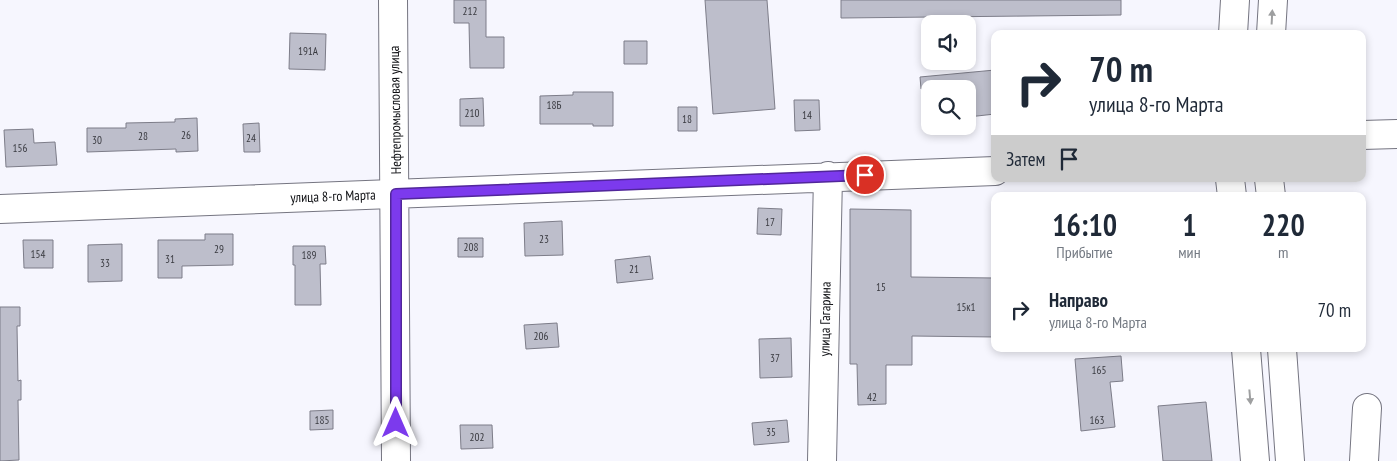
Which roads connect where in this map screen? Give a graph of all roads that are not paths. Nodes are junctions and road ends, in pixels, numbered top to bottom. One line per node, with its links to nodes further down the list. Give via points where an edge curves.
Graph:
1 (393, 0): 10 (street, Нефтепромысловая улица)
2 (1235, 0): 4 (street)
3 (1273, 0): 5 (street, one-way to 3)
4 (1234, 30)
5 (1271, 30)
6 (1397, 134): 7 (street)
7 (1366, 135)
8 (991, 171): 9 (street, улица 8-го Марта)
9 (828, 176): 10 (street, улица 8-го Марта); 16 (street, улица Гагарина)
10 (396, 194): 11 (street, улица 8-го Марта); 15 (street, Нефтепромысловая улица)
11 (0, 209)
12 (1246, 352): 17 (street, one-way to 17)
13 (1282, 352): 18 (street)
14 (1367, 408): 19 (street)
15 (396, 461)
16 (822, 461)
17 (1256, 461)
18 (1290, 461)
19 (1364, 461)

